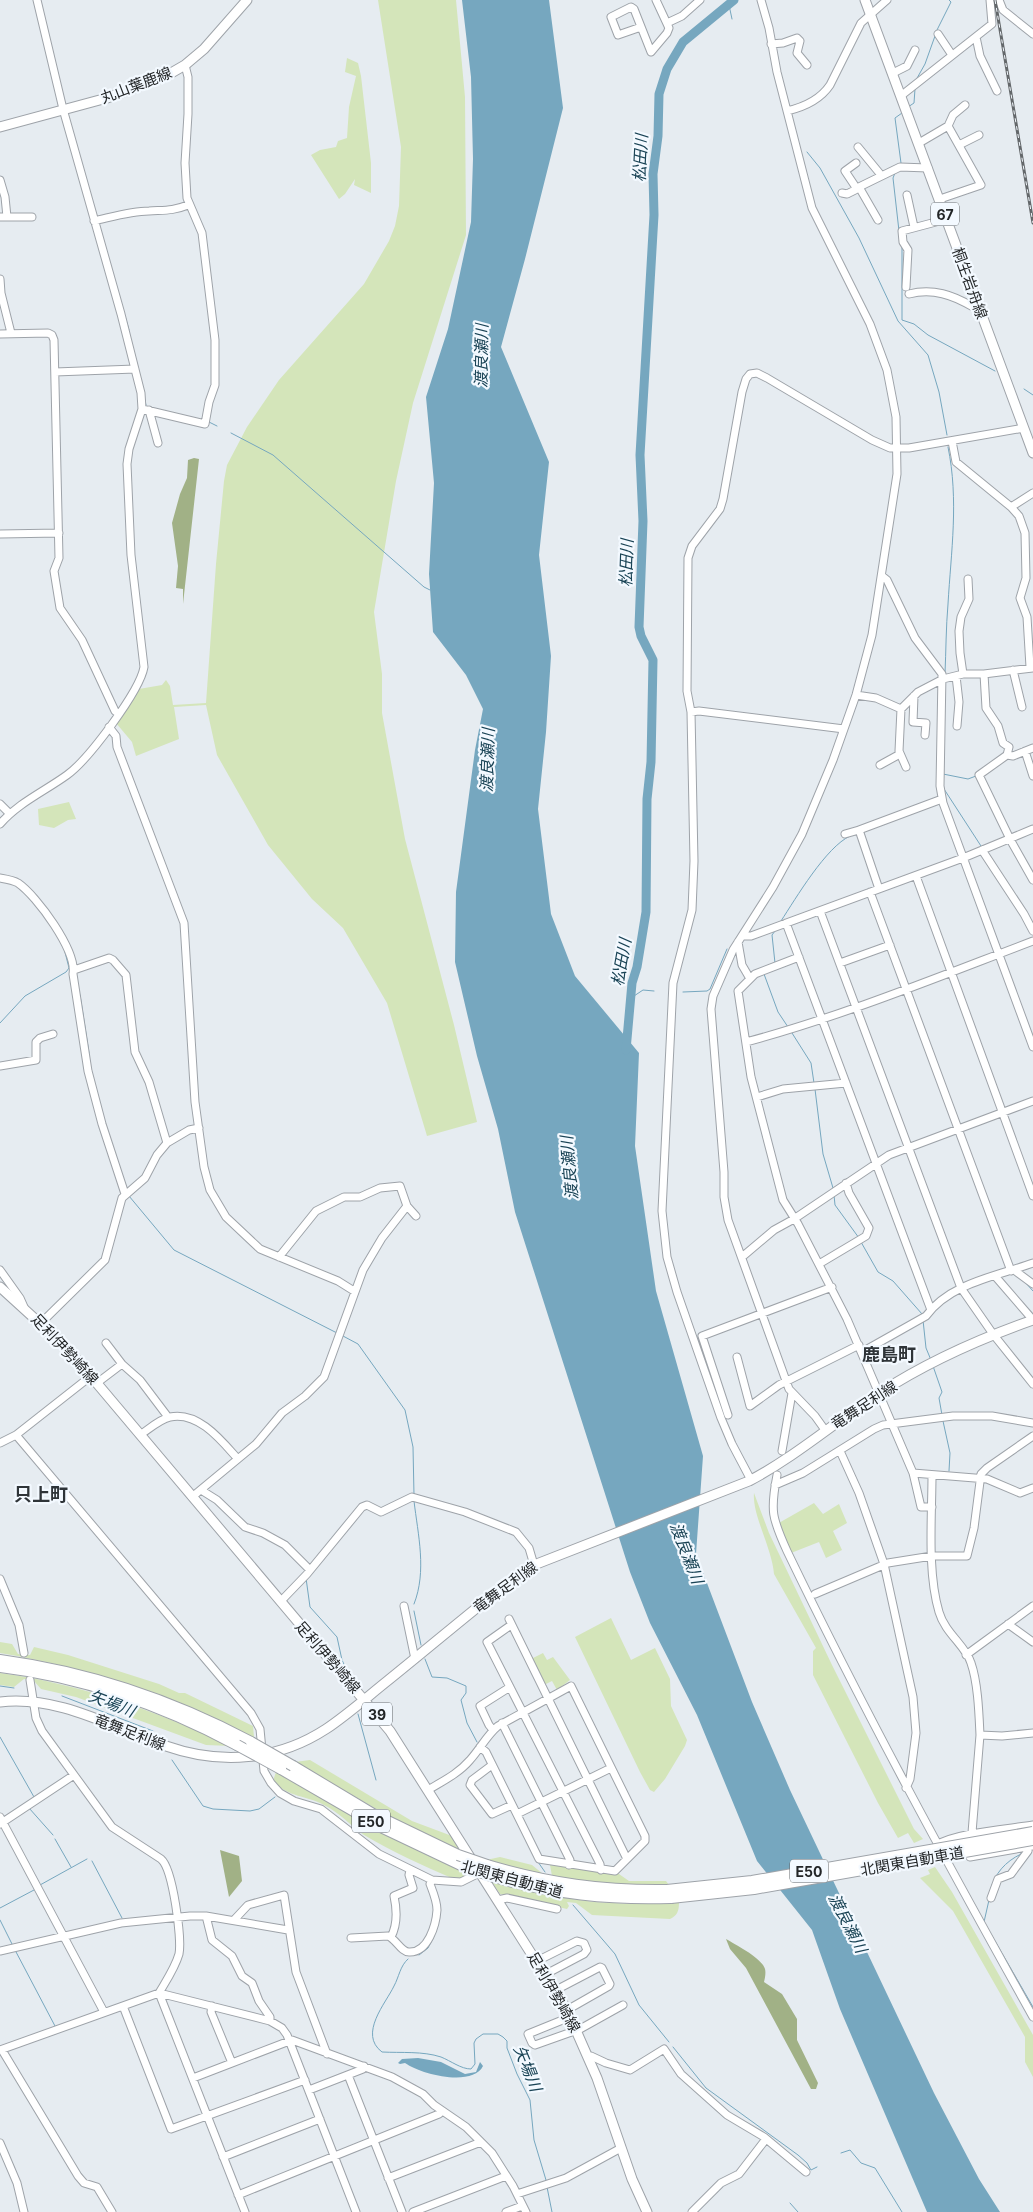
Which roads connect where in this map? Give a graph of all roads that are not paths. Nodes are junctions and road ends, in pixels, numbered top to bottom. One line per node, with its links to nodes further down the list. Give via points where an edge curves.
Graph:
1 (37, 0): 25 (street)
2 (247, 0): 19 (main road, 丸山葉鹿線, via 204,49)
3 (656, 0): 11 (street)
4 (700, 0): 11 (street, via 682,16)
5 (761, 0): 16 (street)
6 (865, 0): 10 (main road, 桐生岩舟線 / 67)
7 (887, 0): 10 (street)
8 (990, 0): 15 (street, via 993,22)
9 (999, 0): 14 (street, via 1003,10)
10 (870, 14): 21 (main road, 桐生岩舟線 / 67); 26 (street, via 862,23 827,90 801,108)
11 (667, 23): 12 (street, via 667,33 651,52)
12 (641, 27): 12 (street, via 631,7 612,17 618,35)
13 (938, 34): 18 (street)
14 (1033, 34)
15 (976, 37): 18 (street); 22 (street, via 980,56)
16 (771, 44): 20 (street, via 797,38 800,41 797,53); 26 (street)
17 (915, 50): 21 (street, via 907,66)
18 (952, 55): 23 (street)
19 (185, 65): 25 (main road, 丸山葉鹿線, via 152,82); 41 (street, via 188,77 185,163)
20 (807, 65)
21 (893, 73): 23 (main road, 桐生岩舟線 / 67)
22 (997, 92)
23 (902, 95): 30 (main road, 桐生岩舟線 / 67)
24 (965, 105): 27 (street, via 953,115)
25 (63, 109): 28 (main road, 丸山葉鹿線); 45 (street)
26 (787, 111): 60 (street, via 812,208 870,324 887,370 894,402)
27 (948, 126): 30 (street); 31 (street)
28 (0, 127)
29 (979, 134): 31 (street)
30 (919, 143): 34 (main road, 桐生岩舟線 / 67)
31 (959, 144): 40 (street, via 981,185)
32 (858, 147): 35 (street)
33 (856, 163): 37 (street, via 845,171)
34 (928, 168): 35 (street, via 900,167); 40 (main road, 桐生岩舟線 / 67)
35 (881, 175): 37 (street)
36 (0, 180): 42 (street, via 5,197)
37 (858, 188): 38 (street); 46 (street)
38 (842, 193)
39 (907, 194): 47 (street)
40 (940, 199): 44 (main road, 桐生岩舟線 / 67)
41 (188, 204): 45 (street, via 162,212); 56 (street, via 200,224 204,243 215,340 215,390 204,424)
42 (4, 217): 43 (street)
43 (32, 217)
44 (947, 218): 47 (street); 51 (main road, 桐生岩舟線 / 67)
45 (94, 220): 54 (street)
46 (878, 220)
47 (914, 227): 49 (street, via 902,231 908,250)
48 (0, 279): 52 (street)
49 (906, 287)
50 (909, 294): 51 (street, via 941,292 973,307)
51 (978, 305): 57 (main road, 桐生岩舟線 / 67)
52 (11, 333): 53 (street); 55 (street, via 48,332 52,335)
53 (0, 334)
54 (135, 369): 55 (street); 56 (street)
55 (55, 372): 64 (street)
56 (145, 410): 59 (street); 78 (street, via 129,449 127,464 130,555 144,667 139,684)
57 (1028, 431): 58 (street); 61 (main road, 桐生岩舟線 / 67)
58 (952, 441): 60 (street); 63 (street, via 956,462)
59 (158, 442)
60 (896, 449): 66 (street, via 895,492); 77 (street, via 872,440 757,373 746,379 724,499 692,546 688,558 687,691)
61 (1033, 453)
62 (1033, 493): 63 (street)
63 (1011, 507): 68 (street, via 1019,516 1024,533 1026,578 1020,598 1027,617)
64 (59, 533): 65 (street); 78 (street, via 59,558 54,571 60,608 82,640)
65 (0, 534)
66 (882, 576): 72 (street, via 887,580 915,638 940,670); 73 (street, via 872,635)
67 (968, 579): 71 (street, via 969,599 960,617)
68 (1032, 668): 69 (street)
69 (1013, 670): 70 (street); 75 (street)
70 (984, 674): 71 (street); 86 (street, via 986,708 998,726 1003,742 1009,747)
71 (959, 675): 72 (street); 79 (street)
72 (942, 679): 74 (street); 90 (street)
73 (856, 695): 76 (street, via 876,698); 81 (street)
74 (914, 696): 76 (street); 82 (street, via 914,722 926,723)
75 (1022, 706)
76 (901, 709): 85 (street)
77 (691, 712): 81 (street); 182 (street, via 692,910 673,982 662,1211 667,1256 677,1292 727,1432)
78 (118, 713): 80 (street)
79 (957, 726)
80 (109, 727): 92 (street, via 76,768); 128 (street, via 116,736 184,923)
81 (844, 729): 108 (street, via 802,834)
82 (925, 735)
83 (1033, 748): 84 (street)
84 (1025, 751): 86 (street); 89 (street)
85 (900, 754): 87 (street); 88 (street)
86 (1007, 756): 97 (street, via 979,775)
87 (880, 765)
88 (906, 767)
89 (1033, 776)
90 (942, 799): 95 (street); 99 (street)
91 (0, 804): 92 (street)
92 (9, 813): 93 (street)
93 (0, 824)
94 (1033, 829): 97 (street)
95 (859, 830): 96 (street); 103 (street)
96 (845, 834)
97 (1010, 838): 98 (street); 102 (street)
98 (984, 850): 99 (street); 107 (street)
99 (963, 858): 100 (street); 111 (street)
100 (916, 876): 103 (street); 115 (street)
101 (0, 878): 114 (street, via 20,884 39,905 64,941)
102 (1033, 880)
103 (879, 889): 104 (street)
104 (870, 892): 105 (street); 110 (street)
105 (820, 911): 106 (street); 113 (street)
106 (786, 923): 108 (street); 112 (street)
107 (1033, 931)
108 (740, 939): 116 (street, via 742,964); 140 (street, via 728,959 713,996 711,1010 725,1204)
109 (1033, 941): 111 (street)
110 (890, 944): 113 (street); 117 (street)
111 (998, 954): 115 (street); 122 (street)
112 (799, 957): 116 (street); 119 (street)
113 (840, 963): 118 (street)
114 (74, 970): 130 (street, via 109,958 126,975 135,1052 149,1082); 134 (street, via 88,1071)
115 (951, 972): 117 (street); 127 (street)
116 (750, 977): 121 (street, via 738,991)
117 (907, 988): 118 (street); 129 (street)
118 (857, 1007): 119 (street); 131 (street)
119 (822, 1019): 121 (street); 124 (street)
120 (53, 1034): 123 (street, via 36,1042 36,1060)
121 (746, 1042): 125 (street)
122 (1033, 1047)
123 (0, 1066)
124 (846, 1083): 125 (street, via 782,1089); 132 (street)
125 (757, 1097): 138 (street, via 783,1200)
126 (1033, 1101): 127 (street)
127 (1002, 1112): 129 (street); 135 (street)
128 (198, 1128): 130 (street); 139 (street, via 210,1190 226,1217 260,1249)
129 (958, 1129): 131 (street); 144 (street)
130 (167, 1143): 134 (street, via 145,1178)
131 (908, 1148): 132 (street); 149 (street)
132 (875, 1162): 133 (street); 152 (street)
133 (846, 1182): 138 (street); 142 (street, via 869,1228 866,1236)
134 (125, 1194): 155 (street, via 105,1260)
135 (1033, 1196)
136 (407, 1206): 137 (street); 139 (street, via 400,1186 380,1188 360,1197 344,1197 316,1211); 150 (street, via 382,1238)
137 (416, 1216)
138 (794, 1219): 140 (street, via 774,1230); 142 (street)
139 (278, 1257): 150 (street, via 338,1281)
140 (742, 1257): 153 (street)
141 (1033, 1263): 144 (street)
142 (819, 1264): 148 (street)
143 (0, 1270): 151 (street)
144 (1013, 1271): 145 (street); 146 (street)
145 (995, 1276): 149 (street); 154 (street)
146 (1033, 1284)
147 (0, 1287): 151 (main road, 足利伊勢崎線 / 39)
148 (832, 1287): 153 (street); 158 (street)
149 (961, 1288): 152 (street); 156 (street)
150 (354, 1291): 177 (street, via 324,1377 306,1396 282,1413 256,1444)
151 (24, 1307): 155 (main road, 足利伊勢崎線 / 39)
152 (931, 1310): 158 (street, via 926,1316)
153 (762, 1314): 162 (street); 166 (street, via 702,1336)
154 (1033, 1320): 156 (main road, 竜舞足利線)
155 (42, 1322): 161 (main road, 足利伊勢崎線 / 39)
156 (993, 1334): 163 (street); 165 (main road, 竜舞足利線, via 932,1362)
157 (106, 1343): 160 (street)
158 (860, 1349): 162 (street); 165 (street)
159 (737, 1357): 162 (street, via 750,1406)
160 (122, 1364): 161 (street); 167 (street, via 140,1380)
161 (94, 1380): 171 (street); 172 (main road, 足利伊勢崎線 / 39)
162 (786, 1382): 164 (street)
163 (1033, 1384)
164 (792, 1393): 170 (street); 175 (street)
165 (879, 1393): 169 (street); 170 (main road, 竜舞足利線)
166 (728, 1415)
167 (168, 1417): 172 (street); 177 (street, via 194,1419 221,1440)
168 (1033, 1423): 169 (street, via 992,1416 954,1416)
169 (891, 1424): 176 (street, via 874,1429); 178 (street)
170 (825, 1430): 182 (main road, 竜舞足利線)
171 (16, 1434): 174 (street); 217 (street, via 251,1713 260,1729)
172 (140, 1435): 186 (main road, 足利伊勢崎線 / 39)
173 (1033, 1436): 181 (street, via 986,1468)
174 (0, 1443)
175 (782, 1451)
176 (840, 1451): 183 (street); 190 (street)
177 (237, 1458): 185 (street)
178 (913, 1473): 179 (street); 187 (street, via 921,1507)
179 (932, 1475): 181 (street); 187 (street)
180 (777, 1476): 183 (street)
181 (980, 1478): 184 (street, via 1020,1493); 188 (street, via 968,1553 964,1557)
182 (749, 1481): 189 (main road, 竜舞足利線)
183 (775, 1485): 222 (street, via 772,1509 775,1524)
184 (1033, 1488)
185 (201, 1490): 186 (street); 191 (street, via 217,1500 245,1527 284,1545)
186 (192, 1497): 194 (main road, 足利伊勢崎線 / 39)
187 (932, 1507): 188 (street)
188 (932, 1556): 190 (street); 200 (street, via 938,1612)
189 (537, 1563): 191 (street, via 516,1532 466,1512 412,1497 381,1512 365,1505); 201 (main road, 竜舞足利線, via 496,1592)
190 (884, 1564): 193 (street); 222 (street, via 916,1716 914,1750)
191 (310, 1570): 194 (street)
192 (0, 1579): 199 (street, via 19,1625)
193 (815, 1594)
194 (280, 1601): 206 (main road, 足利伊勢崎線 / 39)
195 (404, 1606): 201 (street)
196 (1033, 1606): 197 (street)
197 (1008, 1624): 198 (street); 200 (street)
198 (1033, 1642)
199 (24, 1653)
200 (966, 1656): 215 (street, via 971,1662)
201 (415, 1659): 206 (main road, 竜舞足利線)
202 (0, 1660): 239 (highway, 北関東自動車道 / E50, bridge, via 72,1672 127,1688 207,1720 251,1742 373,1814)
203 (0, 1667): 243 (highway, 北関東自動車道 / E50, bridge, via 68,1680 177,1715 238,1744 384,1828 463,1866 494,1877 568,1894 610,1898)
204 (30, 1680): 209 (street)
205 (510, 1687): 207 (street, via 487,1642 510,1622); 211 (street); 213 (street, via 480,1706)
206 (364, 1699): 217 (main road, 竜舞足利線, via 313,1736); 223 (main road, 足利伊勢崎線 / 39, via 390,1730)
207 (548, 1699): 211 (street); 219 (street, via 572,1688); 221 (street)
208 (0, 1702): 209 (main road, 竜舞足利線, via 22,1700)
209 (34, 1703): 210 (main road, 竜舞足利線); 217 (main road, 竜舞足利線, via 79,1712 191,1754 233,1758); 220 (street, via 42,1731)
210 (0, 1706)
211 (524, 1711): 212 (street); 224 (street)
212 (502, 1723): 213 (street); 225 (street)
213 (493, 1730): 216 (street)
214 (1033, 1733): 215 (street)
215 (980, 1735): 231 (street)
216 (480, 1747): 218 (street); 223 (street, via 456,1773)
217 (263, 1754): 240 (street, via 265,1774 280,1793 324,1810 379,1854)
218 (492, 1765): 226 (street); 226 (street, via 470,1785 492,1814)
219 (611, 1768): 221 (street); 236 (street, via 646,1838)
220 (74, 1775): 228 (street); 248 (street, via 112,1827 166,1864)
221 (587, 1780): 224 (street); 236 (street)
222 (906, 1788): 233 (street)
223 (428, 1790): 239 (main road, 足利伊勢崎線 / 39)
224 (564, 1791): 225 (street); 241 (street)
225 (541, 1802): 227 (street); 238 (street, via 570,1860)
226 (512, 1805): 227 (street)
227 (516, 1814): 238 (street, via 539,1859)
228 (1, 1821): 251 (street)
229 (1033, 1825): 231 (street)
230 (1033, 1832): 243 (highway, 北関東自動車道 / E50, bridge)
231 (972, 1835): 233 (street); 235 (street, via 970,1858)
232 (1033, 1840): 243 (highway, 北関東自動車道 / E50, bridge, via 754,1889)
233 (937, 1845): 264 (street)
234 (1030, 1848): 235 (street); 237 (street)
235 (1015, 1849): 237 (street)
236 (627, 1858): 241 (street, via 615,1870)
237 (1020, 1862): 244 (street, via 1010,1875 999,1878)
238 (569, 1865): 241 (street)
239 (484, 1869): 242 (street, via 461,1882); 243 (highway, 北関東自動車道 / E50, via 569,1885); 245 (main road, 足利伊勢崎線 / 39)
240 (410, 1870): 242 (street); 252 (street, via 413,1888 394,1896 396,1927)
241 (601, 1870)
242 (432, 1880): 252 (street, via 430,1884 437,1913 426,1944 408,1952)
243 (669, 1894)
244 (991, 1898)
245 (498, 1900): 246 (street, via 507,1898); 255 (main road, 足利伊勢崎線 / 39)
246 (557, 1909)
247 (206, 1916): 248 (street); 249 (street); 265 (street, via 212,1940 234,1958 242,1976 252,1983)
248 (177, 1918): 251 (street, via 121,1923); 258 (street, via 179,1954)
249 (234, 1920): 250 (street); 250 (street, via 248,1905 284,1895)
250 (288, 1930): 269 (street, via 302,1991)
251 (64, 1936): 254 (street); 262 (street)
252 (391, 1937): 253 (street)
253 (351, 1938)
254 (0, 1951)
255 (537, 1961): 256 (main road, 足利伊勢崎線 / 39); 256 (street, via 577,1941 584,1943 587,1950 584,1954)
256 (546, 1974): 257 (main road, 足利伊勢崎線 / 39)
257 (556, 1990): 263 (main road, 足利伊勢崎線 / 39); 263 (street, via 602,1968 609,1986)
258 (159, 1993): 260 (street); 261 (street); 274 (street)
259 (623, 2005): 266 (street)
260 (123, 2006): 262 (street); 278 (street, via 170,2127 175,2129)
261 (212, 2006): 265 (street); 271 (street, via 211,2012)
262 (104, 2012): 268 (street)
263 (568, 2013): 266 (main road, 足利伊勢崎線 / 39); 266 (street, via 528,2034 532,2044)
264 (1033, 2017)
265 (270, 2021): 267 (street, via 285,2031)
266 (577, 2030): 270 (main road, 足利伊勢崎線 / 39)
267 (289, 2040): 269 (street); 271 (street); 275 (street)
268 (1, 2050): 294 (street, via 81,2181 97,2187)
269 (328, 2054): 272 (street)
270 (588, 2057): 280 (street, via 630,2070 664,2049 681,2074 722,2111); 284 (main road, 足利伊勢崎線 / 39)
271 (232, 2063): 274 (street)
272 (364, 2066): 273 (street); 277 (street, via 409,2086)
273 (348, 2075): 276 (street); 281 (street)
274 (193, 2078): 278 (street)
275 (305, 2080): 276 (street); 278 (street)
276 (309, 2090): 279 (street)
277 (442, 2111): 281 (street); 282 (street)
278 (208, 2117): 286 (street)
279 (320, 2119): 285 (street); 286 (street)
280 (766, 2139): 287 (street); 301 (street, via 739,2174 721,2183)
281 (374, 2140): 285 (street); 289 (street)
282 (481, 2142): 288 (street); 289 (street)
283 (0, 2143): 293 (street, via 17,2183)
284 (621, 2148): 290 (street, via 566,2178); 300 (main road, 足利伊勢崎線 / 39)
285 (334, 2155): 291 (street); 296 (street)
286 (223, 2157): 291 (street)
287 (806, 2172)
288 (506, 2176): 290 (street); 298 (street)
289 (388, 2178): 297 (street)
290 (517, 2194): 292 (street)
291 (238, 2195): 295 (street)
292 (524, 2209): 299 (street)
293 (24, 2212)
294 (112, 2212)
295 (245, 2212)
296 (356, 2212)
297 (402, 2212)
298 (412, 2212)
299 (506, 2212)
300 (647, 2212)
301 (692, 2212)

